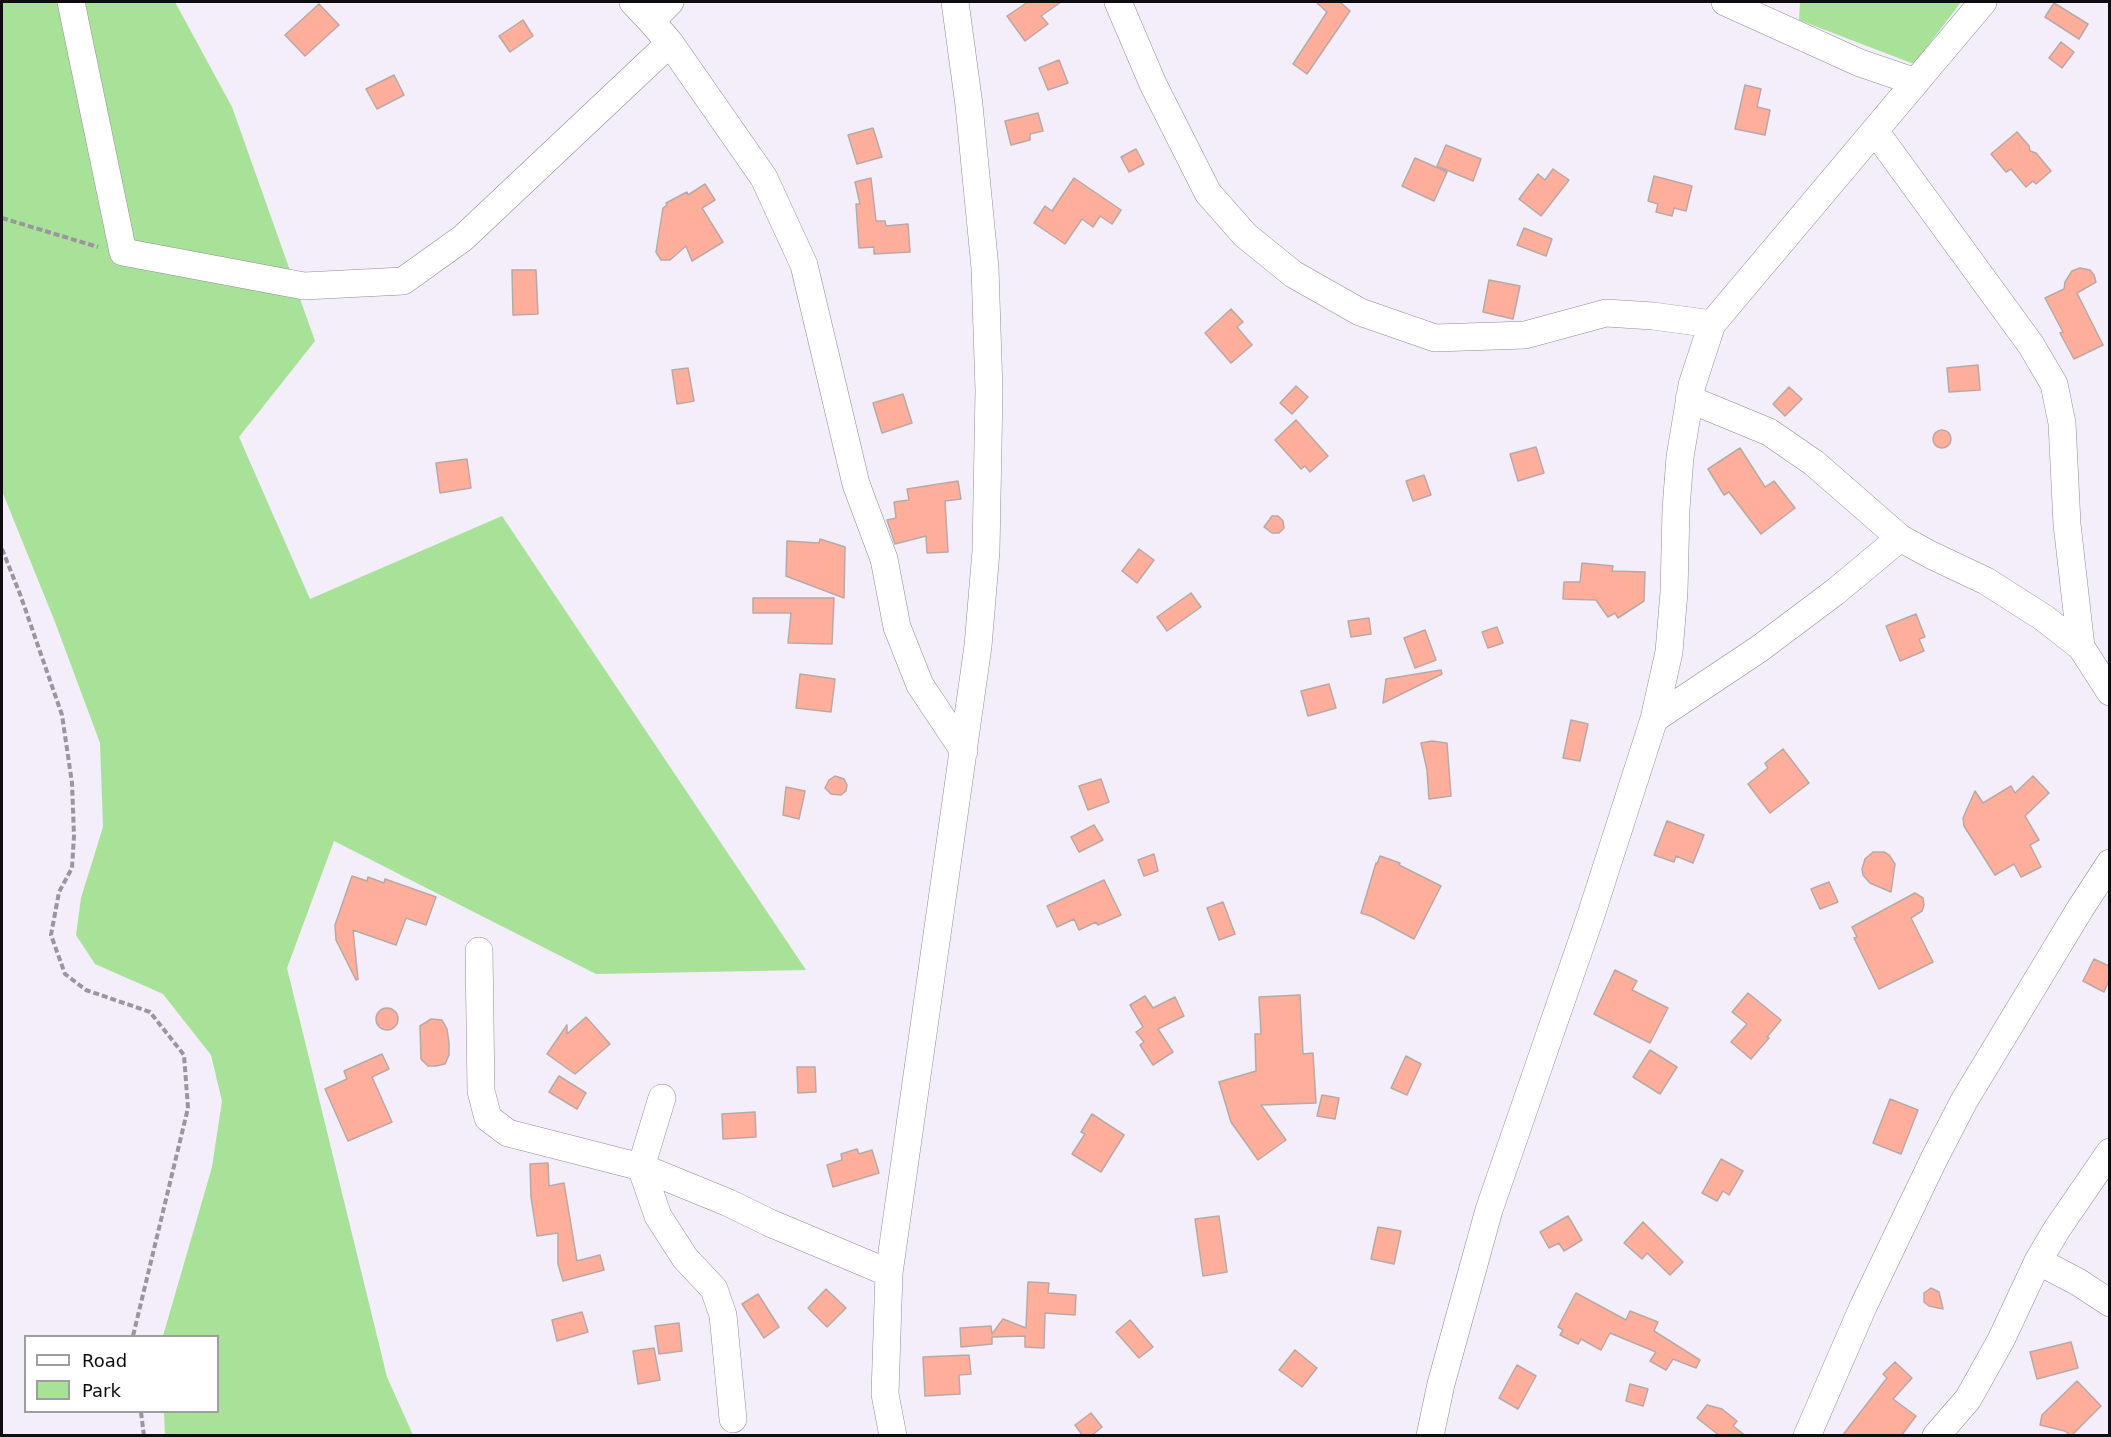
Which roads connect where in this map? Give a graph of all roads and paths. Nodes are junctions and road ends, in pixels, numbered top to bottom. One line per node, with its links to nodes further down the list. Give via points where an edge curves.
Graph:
1 (71, 2): 11 (street)
2 (955, 2): 19 (street, via 985,268 988,391 986,551)
3 (1118, 2): 12 (street, via 1153,84 1208,193 1245,235 1293,274 1360,312 1435,338 1525,335 1606,313)
4 (1983, 2): 8 (street)
5 (1737, 4): 8 (street, via 1860,63)
6 (651, 8): 7 (street)
7 (670, 43): 11 (street, via 463,238 403,281 304,286); 19 (street, via 764,178 804,265 856,484 884,559 897,627 920,685)
8 (1916, 82): 9 (street)
9 (1875, 131): 12 (street); 16 (street, via 2031,345 2054,384 2062,423 2067,524)
10 (2, 218): 11 (path)
11 (123, 252)
12 (1712, 324): 13 (street)
13 (1689, 399): 14 (street, via 1769,432 1814,464); 18 (street, via 1680,457 1668,652)
14 (1900, 538): 16 (street, via 1986,581); 18 (street, via 1760,649)
15 (2, 549): 28 (path, via 62,715 72,783 74,836 72,868 59,892 51,935 65,974 86,990 150,1012 184,1055 188,1108)
16 (2081, 647): 17 (street)
17 (2109, 692)
18 (1654, 719): 33 (street, via 1489,1210)
19 (963, 751): 26 (street)
20 (2109, 863): 34 (street, via 1964,1101 1863,1307)
21 (479, 951): 24 (street, via 481,1091 488,1118 508,1133)
22 (662, 1098): 24 (street)
23 (2109, 1152): 25 (street)
24 (641, 1167): 26 (street); 30 (street, via 658,1216 685,1258 714,1289 723,1315)
25 (2038, 1261): 27 (street); 35 (street, via 1968,1399)
26 (889, 1273): 32 (street, via 885,1394)
27 (2109, 1303)
28 (133, 1335)
29 (141, 1413): 31 (path)
30 (733, 1419)
31 (144, 1436)
32 (893, 1436)
33 (1430, 1436)
34 (1807, 1436)
35 (1936, 1436)

